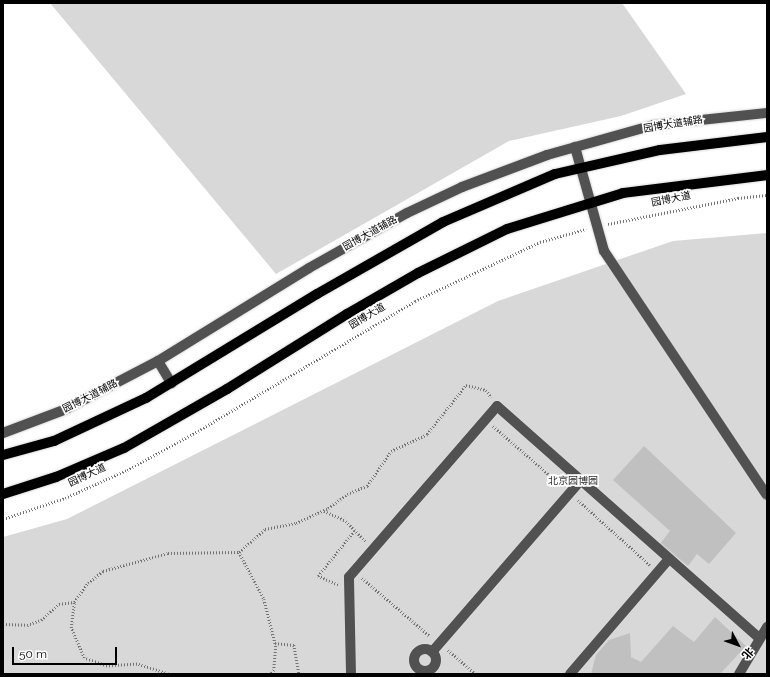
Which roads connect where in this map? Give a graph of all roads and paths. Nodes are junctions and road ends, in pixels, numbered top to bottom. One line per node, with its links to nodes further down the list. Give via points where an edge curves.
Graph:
1 (767, 113): 3 (street, 园博大道辅路, via 654,125)
2 (767, 137): 4 (main road, via 660,150)
3 (575, 148): 4 (street); 9 (street, 园博大道辅路, via 462,187 407,213 309,268)
4 (581, 168): 7 (street); 10 (main road, via 555,174 443,222 317,294)
5 (767, 175): 7 (main road, 园博大道, via 623,193)
6 (767, 195): 8 (path, 园博大道, via 738,198)
7 (590, 203): 8 (street); 15 (main road, 园博大道, via 500,232 418,273 124,448 56,477)
8 (597, 226): 16 (street, via 604,251); 18 (path, 园博大道, via 540,242 422,297 198,431 127,470 65,498)
9 (158, 361): 10 (street); 12 (street, 园博大道辅路, via 64,410)
10 (171, 383): 13 (main road, via 146,398 54,441)
11 (497, 406): 14 (street); 17 (path, via 486,390 466,385 427,434 391,450 366,486 347,494); 23 (street)
12 (3, 434)
13 (3, 455)
14 (580, 481): 22 (street); 30 (street)
15 (3, 494)
16 (767, 495)
17 (324, 510): 19 (path, via 346,521); 21 (path, via 296,523 265,529)
18 (3, 519)
19 (354, 532): 20 (path, via 368,543); 24 (path, via 318,576)
20 (363, 549)
21 (239, 552): 25 (path, via 168,553 103,571 88,583); 29 (path, via 264,599)
22 (668, 560): 28 (street); 38 (street)
23 (354, 571): 24 (street, via 349,577); 30 (path)
24 (350, 590): 36 (street)
25 (74, 602): 26 (path, via 59,604 41,620 27,625); 33 (path, via 71,628 84,658 107,666 137,664)
26 (3, 624)
27 (767, 627): 28 (street)
28 (759, 638): 39 (street)
29 (275, 643): 34 (path, via 274,670); 35 (path, via 294,645)
30 (440, 644): 31 (street); 37 (path)
31 (432, 652): 32 (street, via 435,661 432,667); 32 (street, via 426,649 416,653)
32 (415, 671)
33 (168, 674)
34 (271, 674)
35 (299, 674)
36 (351, 674)
37 (476, 674)
38 (570, 674)
39 (739, 674)

